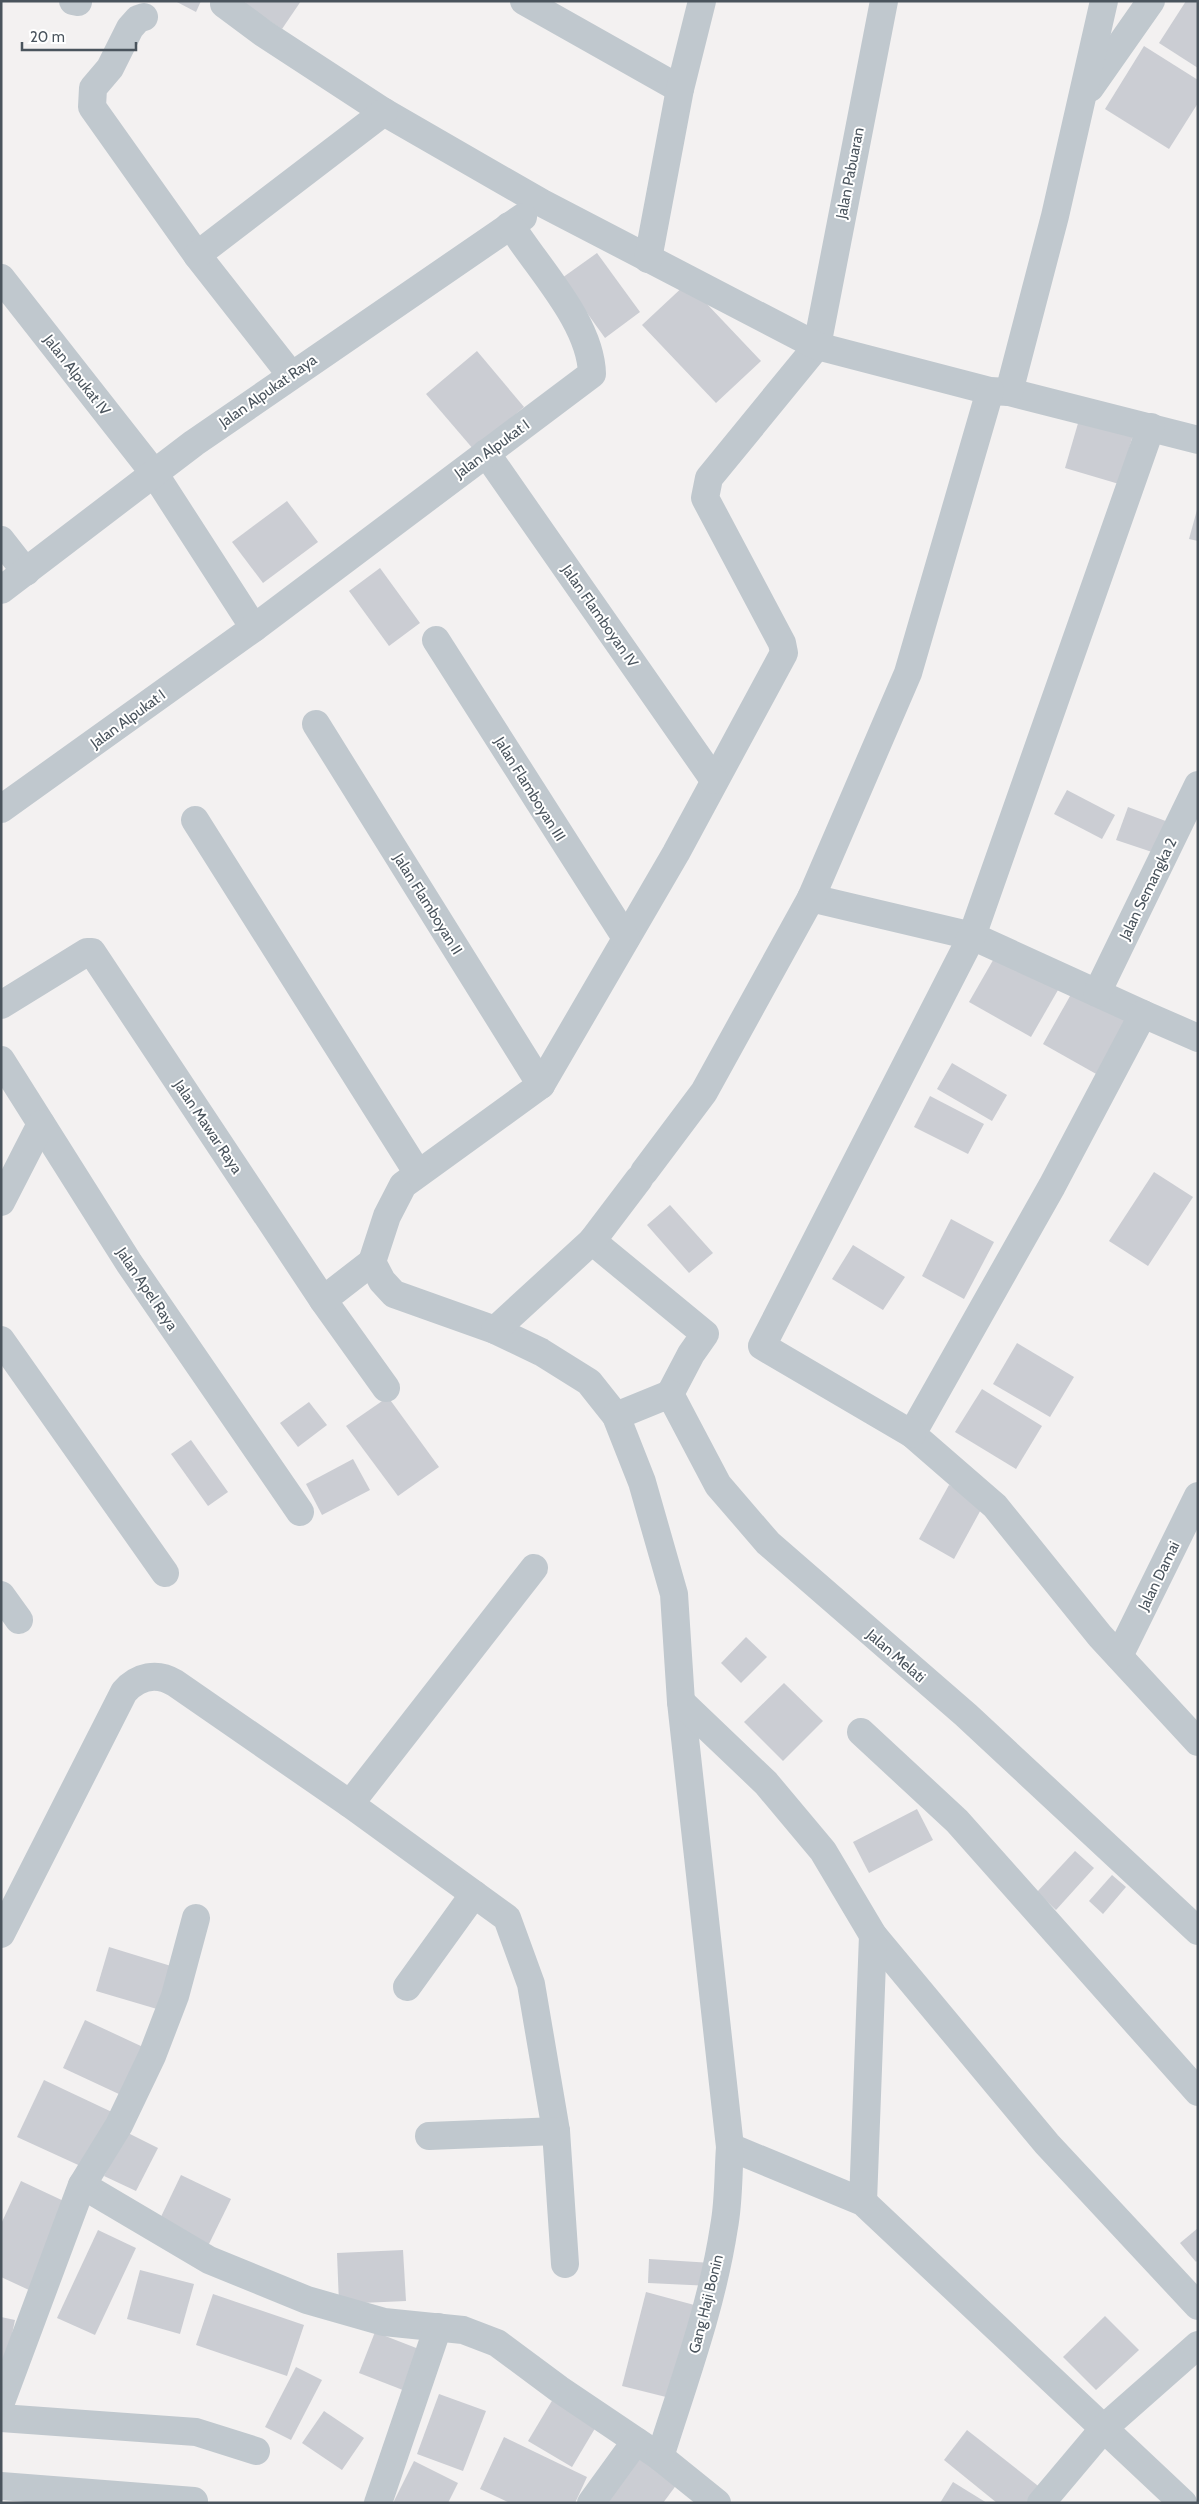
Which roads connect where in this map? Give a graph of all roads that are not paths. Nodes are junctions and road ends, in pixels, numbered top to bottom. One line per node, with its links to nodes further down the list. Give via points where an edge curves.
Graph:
1 (524, 1): 7 (street)
2 (702, 1): 9 (street)
3 (884, 1): 17 (street, Jalan Pabuaran)
4 (1104, 1): 10 (street)
5 (1151, 1): 10 (street)
6 (224, 4): 11 (street)
7 (555, 10): 9 (street)
8 (144, 17): 14 (street, via 130,28 110,68 93,88 92,107)
9 (680, 89): 15 (street)
10 (1082, 100): 19 (street, via 1055,216)
11 (384, 112): 12 (street); 14 (street)
12 (542, 203): 13 (street, Jalan Alpukat Raya); 15 (street)
13 (509, 226): 18 (street, Jalan Alpukat Raya); 22 (street, Jalan Alpukat I, via 576,320 592,356 592,374)
14 (197, 255): 18 (street)
15 (648, 259): 17 (street)
16 (1, 278): 23 (street, Jalan Alpukat IV)
17 (817, 346): 19 (street); 30 (street, via 709,478 705,490 705,498 782,643 784,653)
18 (291, 375): 23 (street, Jalan Alpukat Raya)
19 (999, 391): 20 (street); 34 (street, via 908,673)
20 (1151, 427): 21 (street); 35 (street)
21 (1198, 440)
22 (486, 453): 27 (street, Jalan Alpukat I); 30 (street, Jalan Flamboyan IV)
23 (154, 473): 25 (street, Jalan Alpukat Raya); 27 (street)
24 (1, 540): 25 (street)
25 (26, 572): 26 (street, Jalan Alpukat Raya)
26 (1, 590)
27 (254, 628): 32 (street, Jalan Alpukat I)
28 (436, 640): 36 (street, Jalan Flamboyan III)
29 (316, 724): 42 (street, Jalan Flamboyan II)
30 (714, 780): 36 (street)
31 (1198, 785): 37 (street, Jalan Semangka 2)
32 (1, 810)
33 (195, 820): 44 (street)
34 (811, 898): 35 (street); 46 (street, via 704,1092)
35 (972, 936): 37 (street); 54 (street, via 762,1346)
36 (626, 938): 42 (street)
37 (1097, 993): 39 (street)
38 (1, 1005): 48 (street, Jalan Mawar Raya, via 86,952 92,952)
39 (1143, 1014): 40 (street); 54 (street, via 1052,1186)
40 (1198, 1038)
41 (1, 1060): 43 (street, Jalan Apel Raya)
42 (541, 1084): 44 (street)
43 (41, 1124): 45 (street); 56 (street, Jalan Apel Raya, via 129,1263)
44 (417, 1172): 47 (street, via 403,1184 387,1216)
45 (1, 1202)
46 (592, 1241): 49 (street); 52 (street, via 705,1334)
47 (372, 1262): 48 (street); 49 (street, Gang Haji Bonin, via 382,1281 394,1294)
48 (323, 1300): 51 (street, Jalan Mawar Raya)
49 (495, 1330): 53 (street, Gang Haji Bonin, via 541,1352 589,1382)
50 (1, 1340): 58 (street)
51 (386, 1388)
52 (670, 1394): 53 (street); 68 (street, Jalan Melati, via 718,1485 768,1543 966,1715)
53 (616, 1416): 62 (street, Gang Haji Bonin, via 642,1482 674,1594)
54 (912, 1434): 61 (street, via 995,1506)
55 (1198, 1496): 61 (street, Jalan Damai)
56 (300, 1512)
57 (534, 1568): 65 (street)
58 (165, 1573)
59 (1, 1595): 60 (street)
60 (18, 1620)
61 (1119, 1656): 64 (street)
62 (681, 1702): 70 (street, via 766,1783 823,1851); 75 (street, Gang Haji Bonin)
63 (861, 1732): 72 (street, via 957,1821)
64 (1198, 1742)
65 (350, 1804): 66 (street); 69 (street, via 165,1677 138,1680 124,1692)
66 (474, 1894): 71 (street); 73 (street, via 507,1918 531,1984)
67 (196, 1918): 76 (street, via 175,1996 152,2056 119,2125)
68 (1198, 1931)
69 (1, 1934)
70 (873, 1935): 77 (street); 79 (street, via 1047,2144)
71 (407, 1988)
72 (1198, 2092)
73 (556, 2132): 74 (street); 78 (street)
74 (429, 2136)
75 (730, 2147): 77 (street); 87 (street, Gang Haji Bonin, via 725,2225 713,2284)
76 (82, 2186): 80 (street, via 209,2260 307,2300 364,2318); 82 (street)
77 (863, 2202): 84 (street)
78 (565, 2264)
79 (1198, 2306)
80 (438, 2327): 85 (street, via 463,2330 497,2343); 90 (street)
81 (1198, 2345): 84 (street)
82 (1, 2402)
83 (1, 2418): 86 (street, via 196,2432)
84 (1105, 2427): 93 (street); 94 (street)
85 (636, 2441): 87 (street); 91 (street)
86 (256, 2451)
87 (660, 2457): 92 (street)
88 (1, 2486): 89 (street)
89 (194, 2500)
90 (378, 2503)
91 (592, 2503)
92 (717, 2503)
93 (1041, 2503)
94 (1183, 2503)

